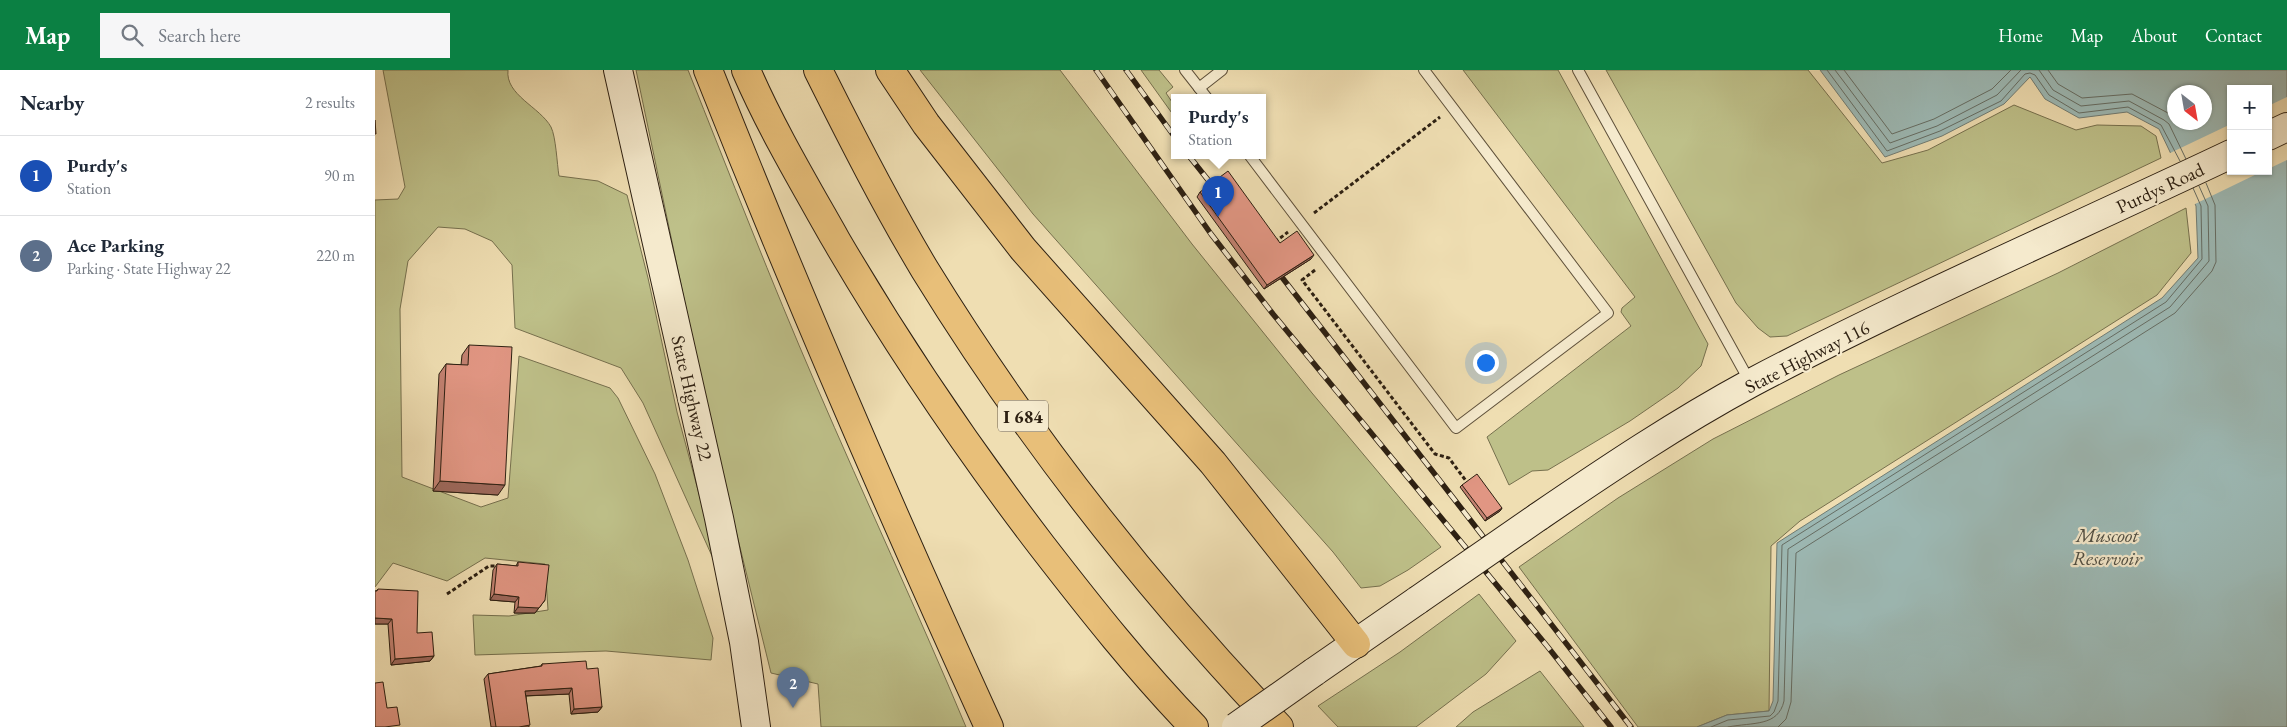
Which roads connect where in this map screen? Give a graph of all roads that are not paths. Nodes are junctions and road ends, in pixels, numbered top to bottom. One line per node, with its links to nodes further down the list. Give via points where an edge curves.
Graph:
1 (617, 70): 19 (main road, State Highway 22, via 719,518 744,642)
2 (708, 70): 20 (highway, via 904,540)
3 (746, 70): 21 (highway, via 807,190 867,293 940,406 1089,606)
4 (818, 70): 23 (highway, I 684, via 865,164 921,262 996,378 1137,568 1219,664)
5 (890, 70): 18 (highway, via 926,124 1023,249 1213,462)
6 (1185, 70): 10 (lane)
7 (1222, 70): 10 (lane)
8 (1424, 70): 15 (lane, via 1608,313 1456,428)
9 (1578, 70): 17 (lane)
10 (1199, 88): 11 (lane)
11 (1204, 94)
12 (2287, 127): 13 (main road)
13 (2272, 134)
14 (2227, 156): 16 (main road, Purdys Road)
15 (1252, 159)
16 (2089, 222): 17 (main road, State Highway 116)
17 (1751, 384): 18 (main road, State Highway 116, bridge, via 1677,426 1538,517)
18 (1356, 644): 22 (main road, State Highway 116, bridge)
19 (756, 727)
20 (989, 727)
21 (1194, 727)
22 (1236, 727)
23 (1279, 727)

